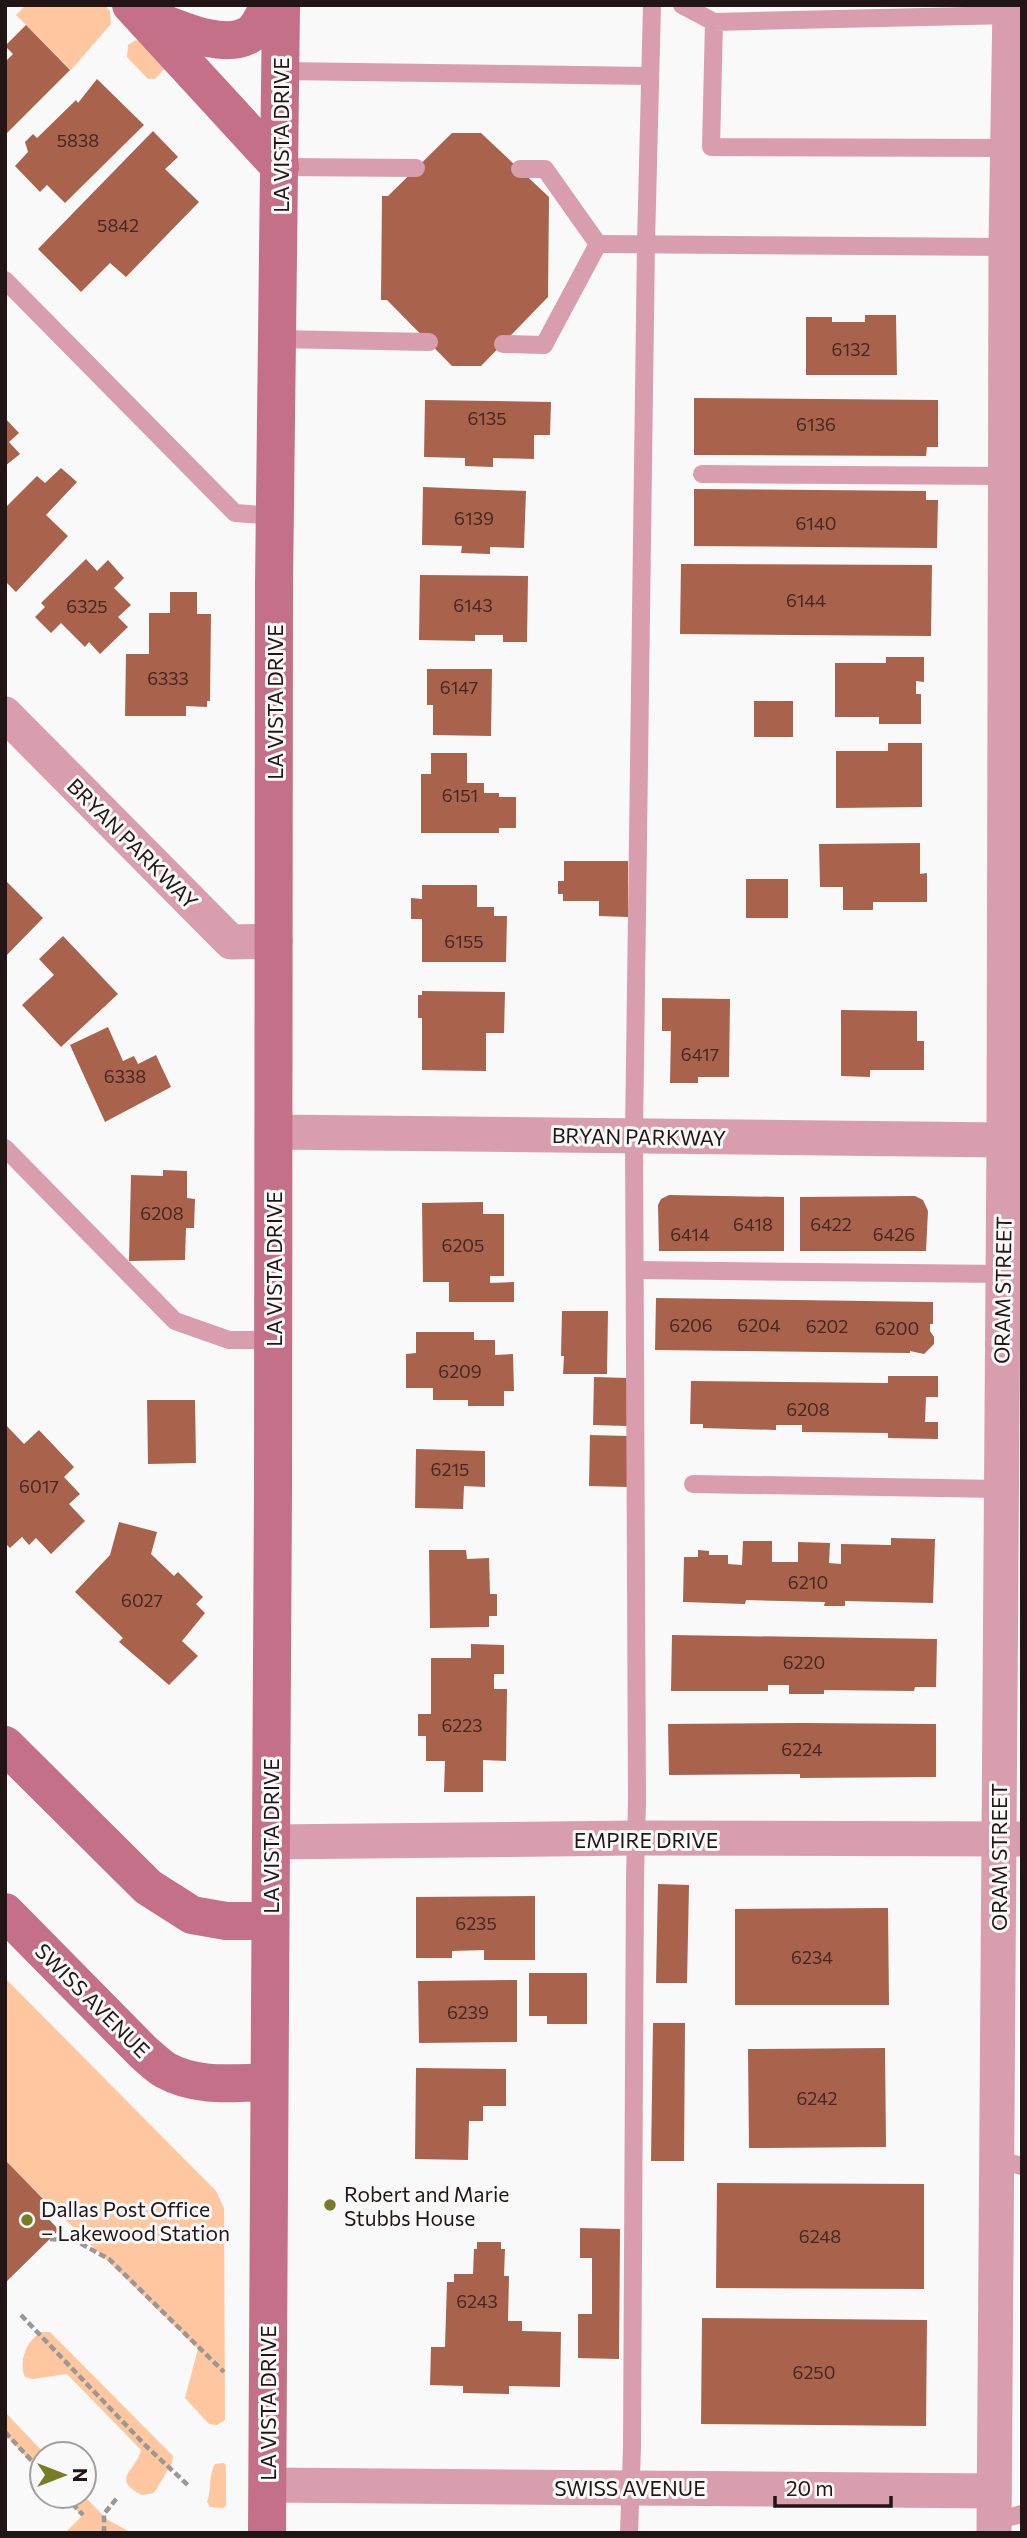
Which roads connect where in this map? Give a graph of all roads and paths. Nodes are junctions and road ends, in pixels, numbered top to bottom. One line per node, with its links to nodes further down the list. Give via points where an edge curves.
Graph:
1 (270, 5): 5 (street, via 252,32 232,40 206,38)
2 (281, 5): 8 (street, LA VISTA DRIVE)
3 (652, 5): 9 (lane)
4 (682, 5): 6 (lane)
5 (136, 10): 11 (street)
6 (714, 22): 7 (lane); 10 (lane, via 711,147)
7 (1013, 28): 10 (street, ORAM STREET)
8 (280, 71): 9 (lane); 11 (street, LA VISTA DRIVE)
9 (650, 76): 14 (lane)
10 (1012, 140): 16 (street, ORAM STREET)
11 (280, 167): 12 (lane); 18 (street, LA VISTA DRIVE)
12 (416, 168)
13 (520, 169): 15 (lane, via 545,169)
14 (646, 243): 15 (lane); 16 (lane); 29 (lane)
15 (597, 244): 20 (lane, via 544,345)
16 (1006, 247): 21 (street, ORAM STREET)
17 (5, 281): 24 (lane, via 235,513)
18 (277, 339): 19 (lane); 24 (street, LA VISTA DRIVE)
19 (429, 342)
20 (502, 344)
21 (1014, 427): 23 (street, ORAM STREET)
22 (702, 474): 23 (lane)
23 (1006, 476): 25 (street, ORAM STREET)
24 (275, 516): 27 (street, LA VISTA DRIVE)
25 (1014, 616): 30 (street, ORAM STREET)
26 (5, 714): 27 (street, BRYAN PARKWAY, via 231,942)
27 (275, 941): 28 (street, LA VISTA DRIVE)
28 (273, 1132): 29 (street, BRYAN PARKWAY); 34 (street, LA VISTA DRIVE)
29 (634, 1136): 30 (street, BRYAN PARKWAY); 32 (lane)
30 (1004, 1140): 33 (street, ORAM STREET)
31 (5, 1148): 34 (lane, via 175,1321 229,1340)
32 (635, 1270): 33 (lane); 38 (lane)
33 (1003, 1275): 36 (street, ORAM STREET)
34 (272, 1340): 40 (street, LA VISTA DRIVE)
35 (693, 1484): 36 (lane)
36 (1000, 1489): 39 (street, ORAM STREET)
37 (5, 1745): 42 (street, via 148,1887 192,1915)
38 (636, 1838): 39 (street, EMPIRE DRIVE); 40 (street, EMPIRE DRIVE); 52 (lane)
39 (1010, 1839): 44 (street, ORAM STREET)
40 (270, 1842): 42 (street, LA VISTA DRIVE)
41 (5, 1912): 43 (street, SWISS AVENUE, via 165,2070 193,2081)
42 (270, 1921): 43 (street, LA VISTA DRIVE)
43 (270, 2082): 50 (street, LA VISTA DRIVE)
44 (1008, 2162): 56 (street, ORAM STREET)
45 (50, 2239): 47 (path, via 76,2241 109,2259)
46 (21, 2315): 51 (path)
47 (224, 2372)
48 (5, 2432): 49 (path)
49 (28, 2457)
50 (267, 2484): 52 (street, SWISS AVENUE); 58 (street, LA VISTA DRIVE)
51 (190, 2487)
52 (629, 2487): 56 (street, SWISS AVENUE); 59 (lane)
53 (117, 2498): 57 (path, via 104,2514)
54 (78, 2510): 55 (path)
55 (83, 2515)
56 (1001, 2515)
57 (104, 2533)
58 (267, 2533)
59 (629, 2533)

